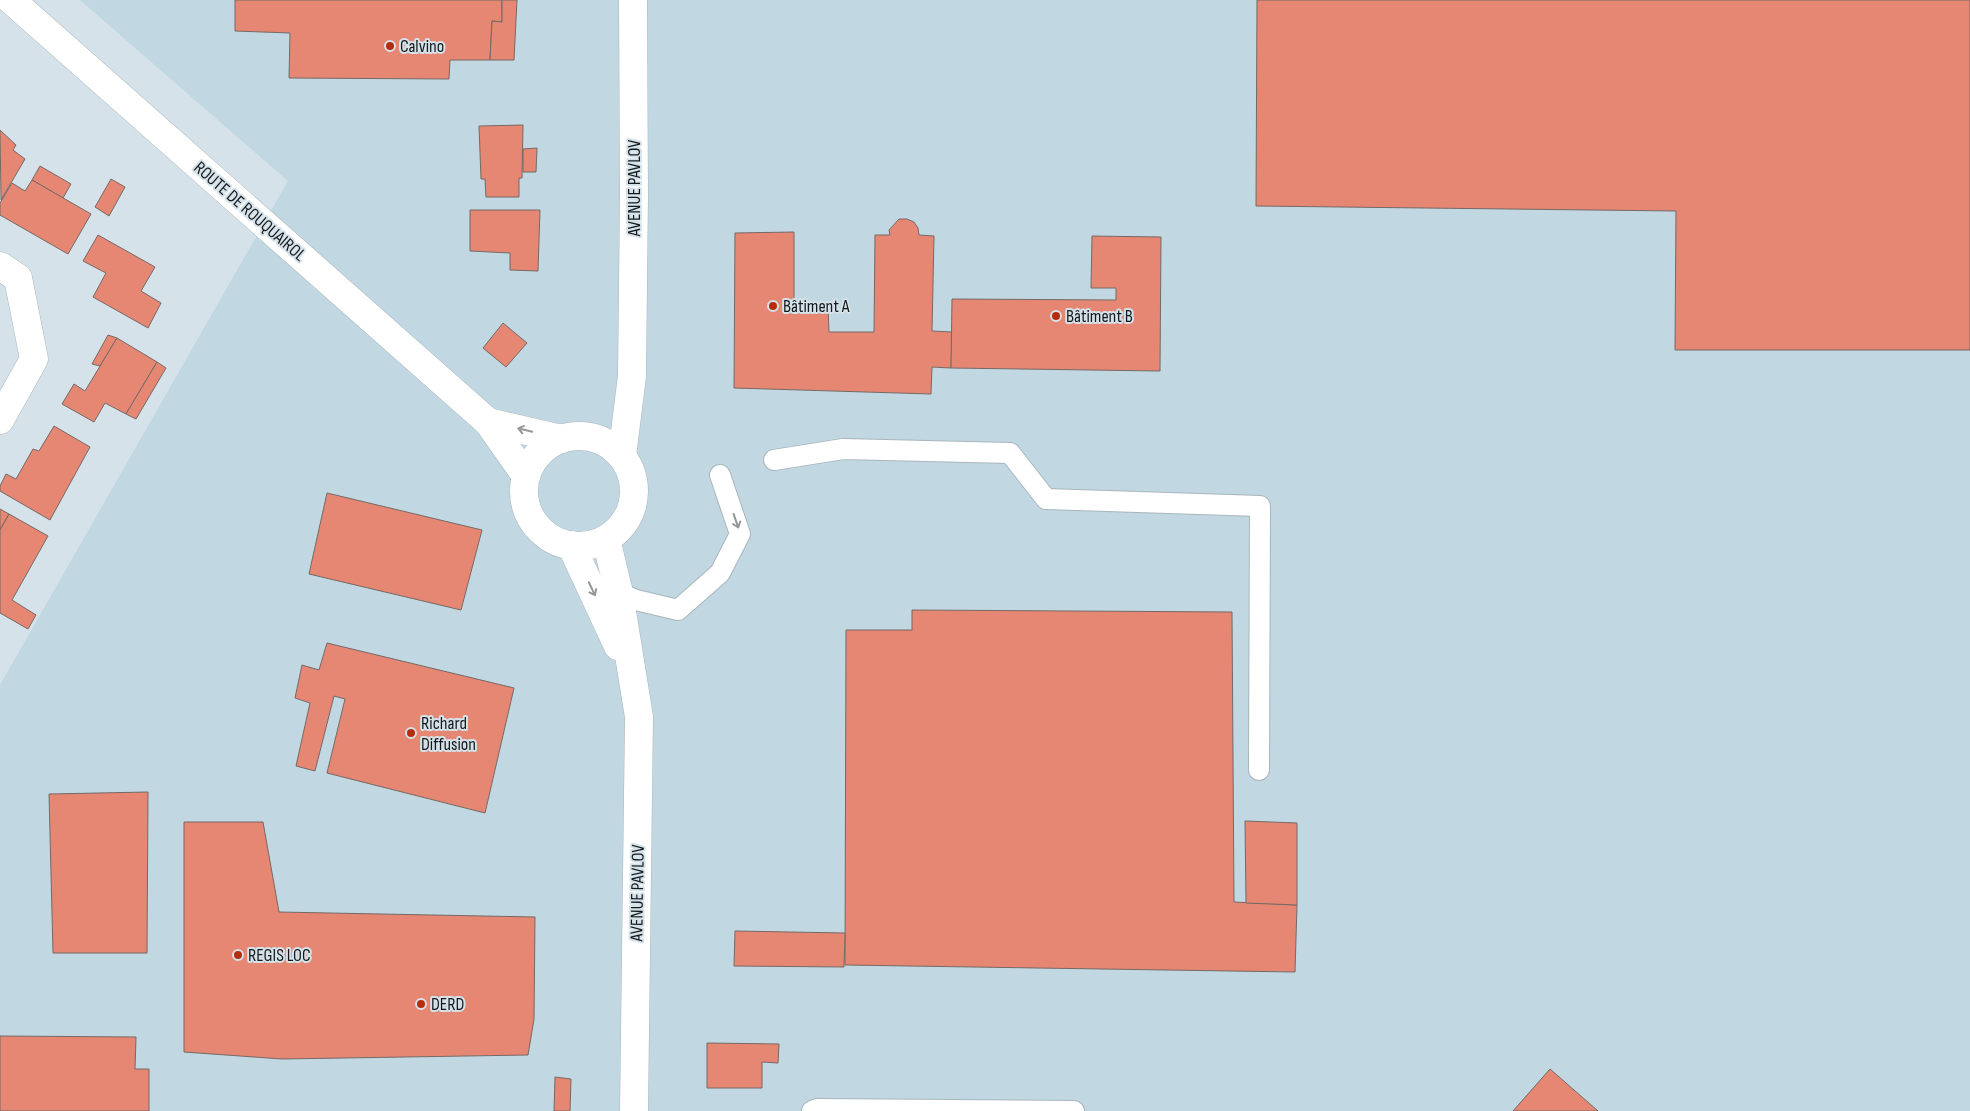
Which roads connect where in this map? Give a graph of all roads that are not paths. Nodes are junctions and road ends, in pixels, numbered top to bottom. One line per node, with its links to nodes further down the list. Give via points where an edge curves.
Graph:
1 (11, 0): 6 (street, ROUTE DE ROUQUAIROL)
2 (633, 0): 4 (street, AVENUE PAVLOV)
3 (0, 266): 5 (street, via 18,278 34,359)
4 (632, 376): 7 (street); 9 (street, AVENUE PAVLOV)
5 (0, 420)
6 (488, 422): 8 (street, ROUTE DE ROUQUAIROL, one-way to 6); 12 (street, ROUTE DE ROUQUAIROL)
7 (595, 438): 8 (street, via 577,436); 9 (street)
8 (561, 439): 12 (street, via 545,447 533,460)
9 (622, 456): 13 (street, via 634,483 634,498 619,529)
10 (774, 460): 17 (lane, via 843,449 1010,454 1046,499 1260,506)
11 (720, 475): 15 (lane, one-way to 15, via 740,534 720,573 678,610)
12 (526, 476): 14 (street, via 524,495 528,512 553,540)
13 (606, 539): 14 (street, via 589,545); 15 (street, AVENUE PAVLOV)
14 (571, 545): 16 (street, AVENUE PAVLOV, one-way to 16)
15 (619, 593): 16 (street, AVENUE PAVLOV)
16 (632, 676): 18 (street, AVENUE PAVLOV, via 639,717)
17 (1259, 770)
18 (634, 1111)
19 (812, 1111): 20 (lane)
20 (1074, 1111)

